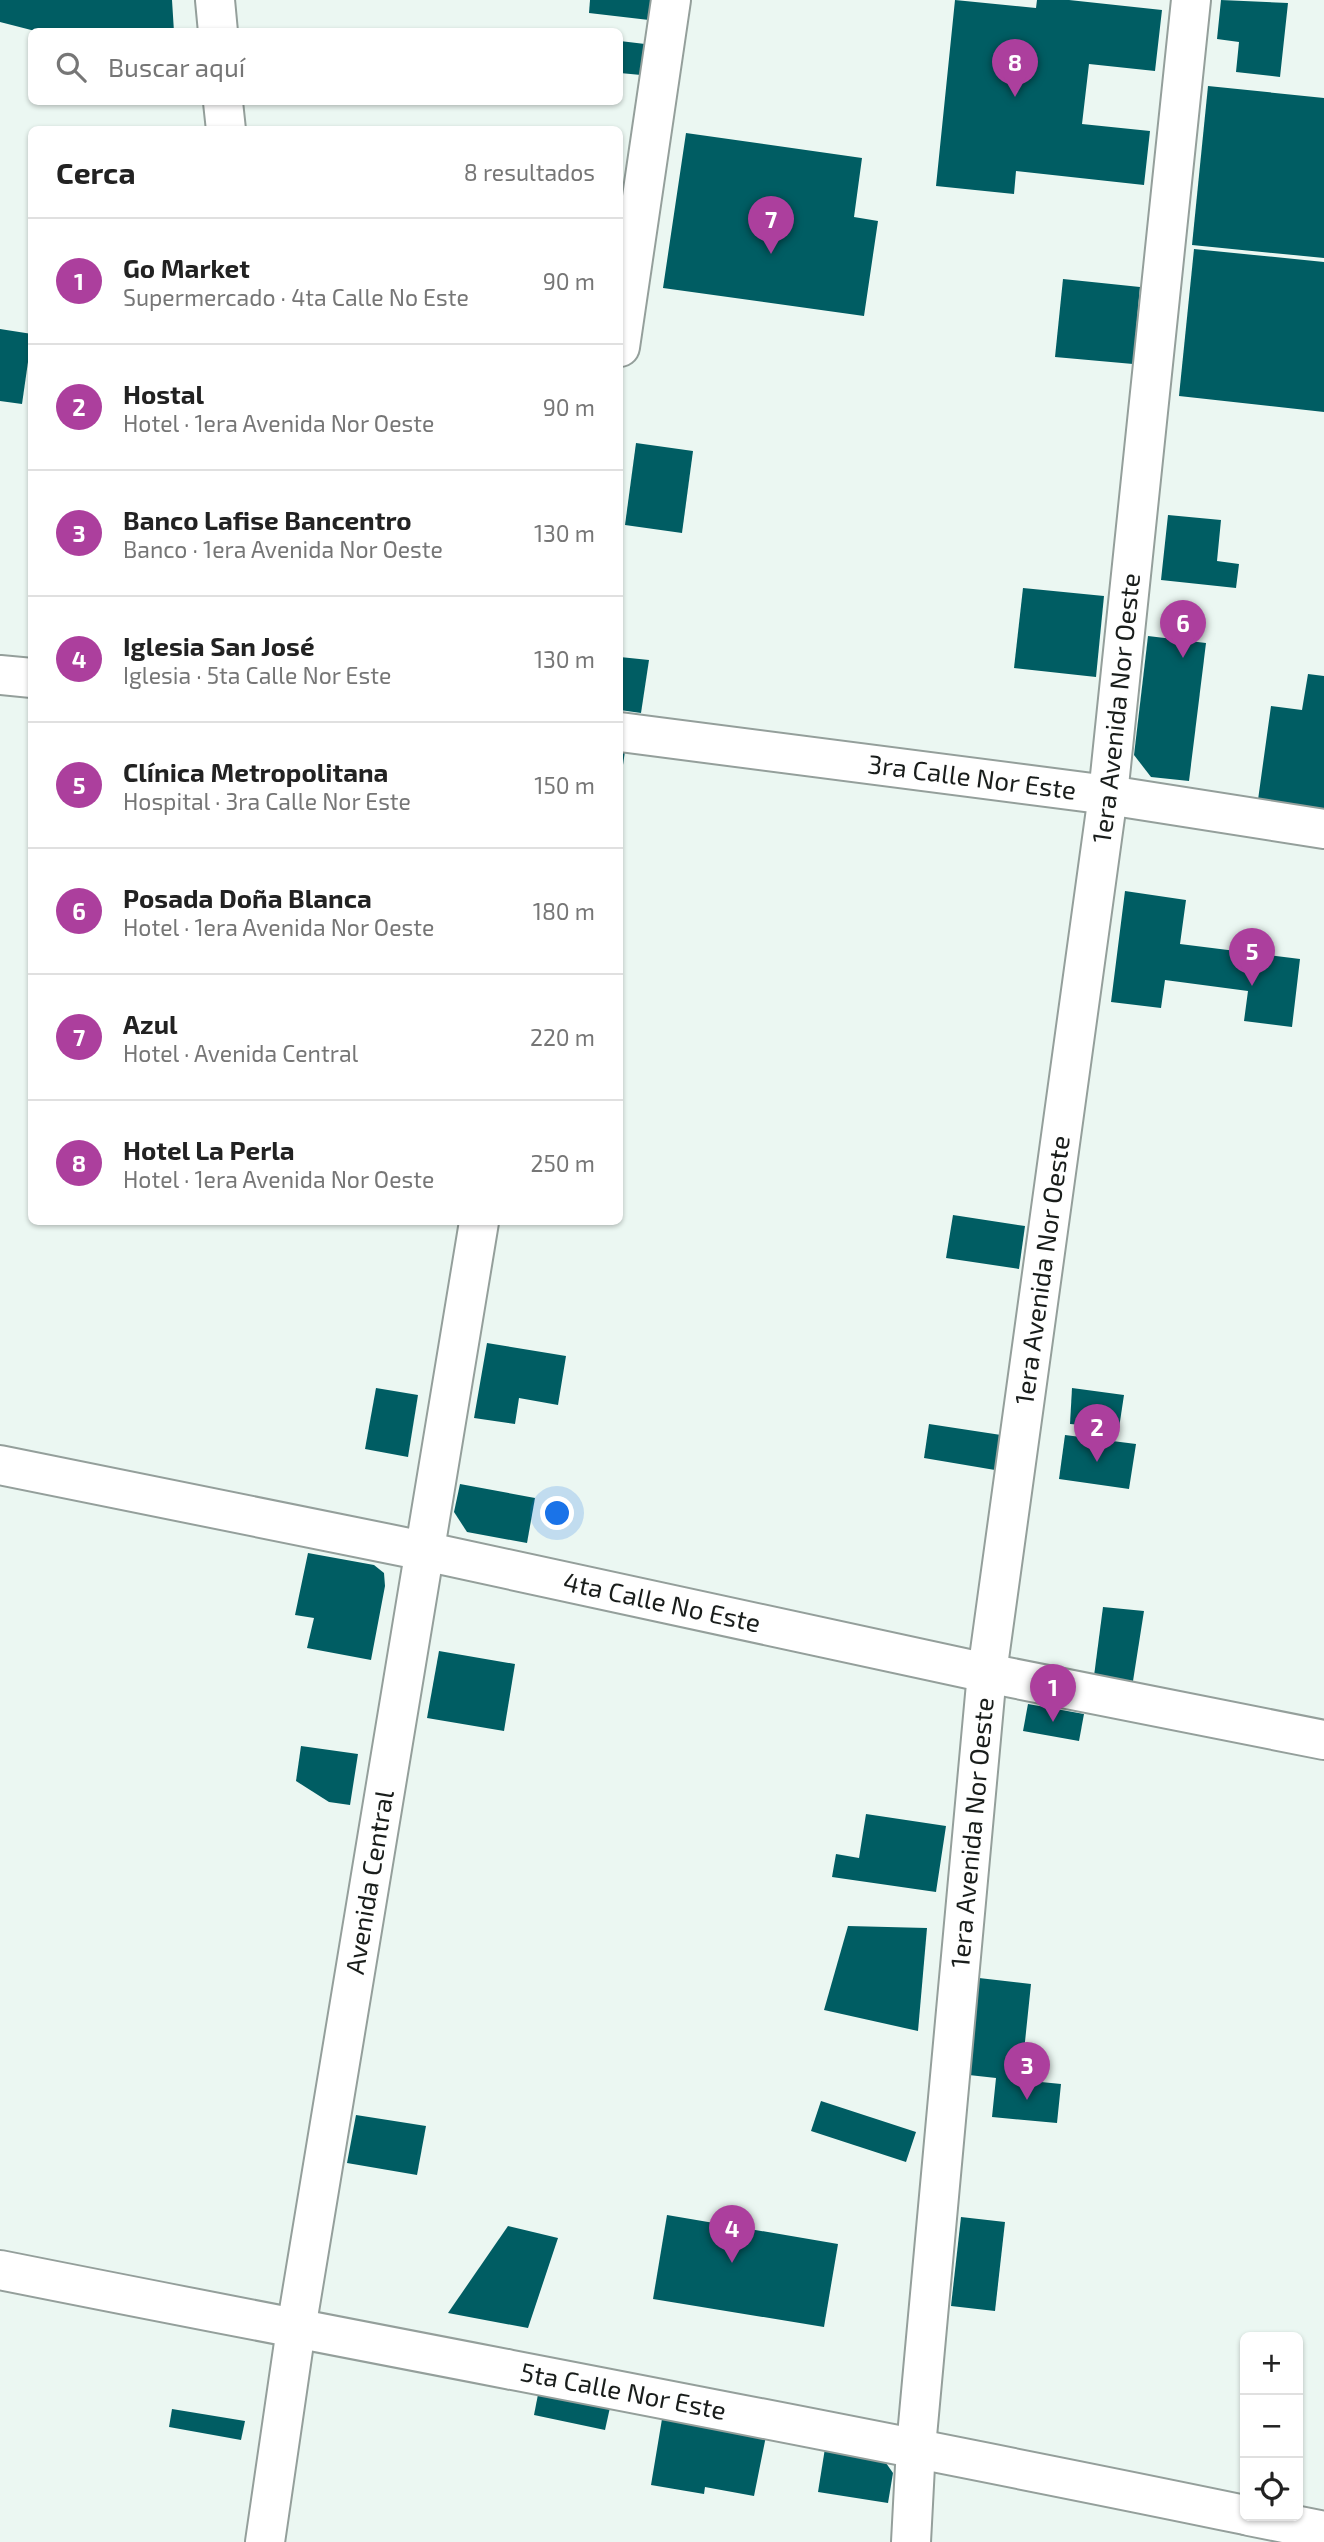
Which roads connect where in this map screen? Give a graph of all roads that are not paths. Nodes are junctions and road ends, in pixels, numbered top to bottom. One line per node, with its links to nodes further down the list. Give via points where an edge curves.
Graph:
1 (215, 0): 4 (street)
2 (671, 0): 7 (street)
3 (1191, 0): 11 (street, 1era Avenida Nor Oeste)
4 (218, 28)
5 (223, 105): 6 (street)
6 (226, 126)
7 (623, 327)
8 (0, 675): 9 (street)
9 (28, 678)
10 (623, 732): 11 (street, 3ra Calle Nor Este)
11 (1108, 795): 12 (street, 3ra Calle Nor Este); 16 (street, 1era Avenida Nor Oeste)
12 (1324, 829)
13 (479, 1225): 15 (street, Avenida Central)
14 (0, 1465): 15 (street, 4ta Calle No Este)
15 (424, 1551): 16 (street, 4ta Calle No Este); 19 (street, Avenida Central)
16 (987, 1673): 17 (street, 4ta Calle No Este); 20 (street, 1era Avenida Nor Oeste)
17 (1324, 1740)
18 (0, 2270): 19 (street, 5ta Calle Nor Este)
19 (296, 2329): 20 (street, 5ta Calle Nor Este); 24 (street, Avenida Central)
20 (916, 2447): 21 (street, 5ta Calle Nor Este); 25 (street, 1era Avenida Nor Oeste)
21 (1240, 2514)
22 (1276, 2521): 23 (street, 5ta Calle Nor Este)
23 (1324, 2531)
24 (265, 2542)
25 (911, 2542)

